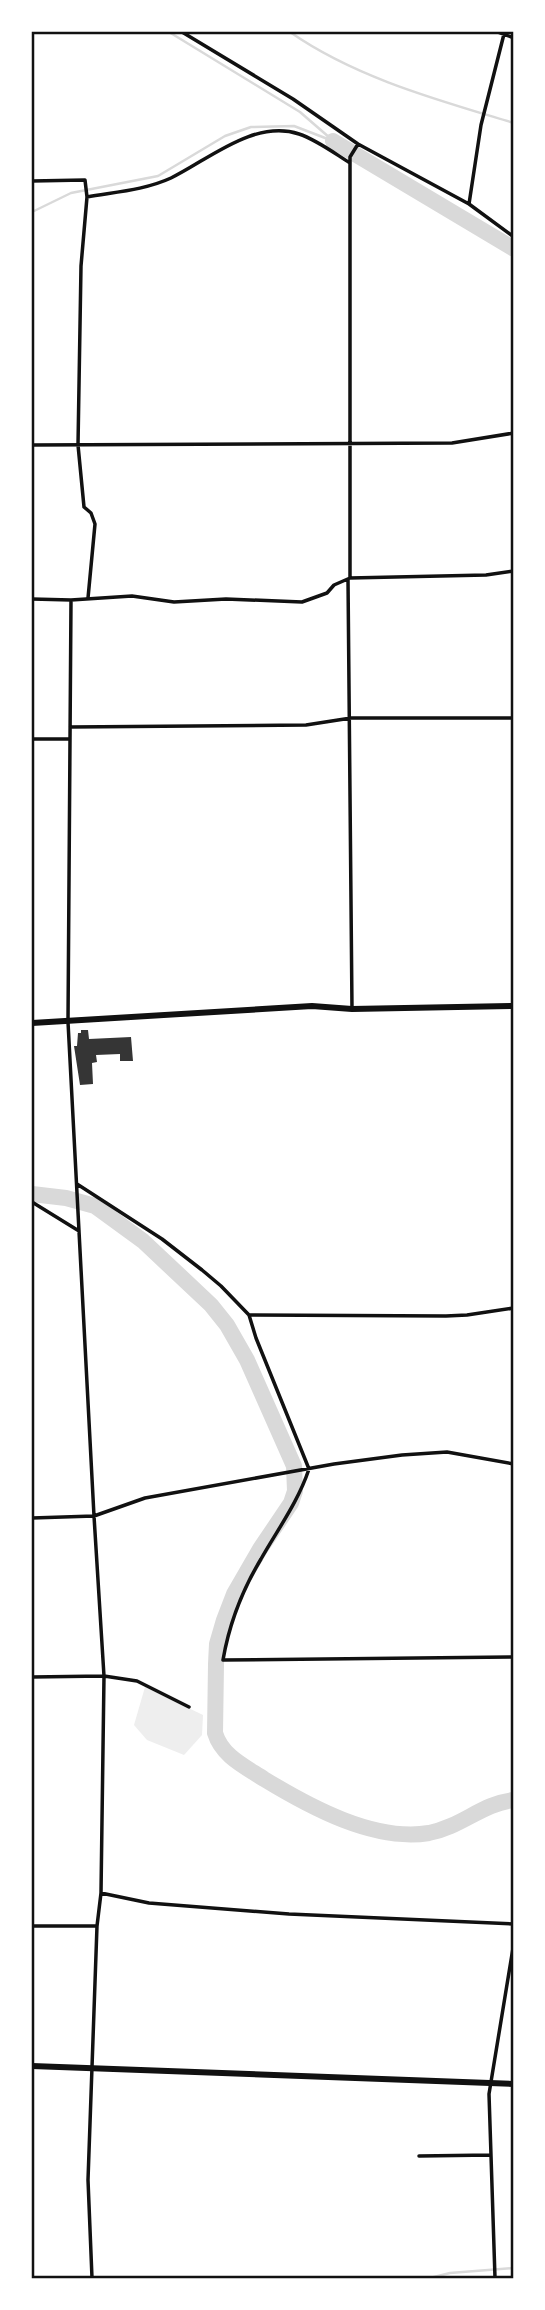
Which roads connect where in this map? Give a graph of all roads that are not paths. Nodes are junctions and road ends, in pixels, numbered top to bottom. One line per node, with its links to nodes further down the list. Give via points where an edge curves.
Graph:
1 (182, 32): 5 (street, via 293,99)
2 (498, 32): 3 (street)
3 (504, 34): 4 (street); 9 (street, via 482,120)
4 (513, 38)
5 (357, 146): 6 (street); 9 (street)
6 (350, 163): 8 (street, via 298,134 267,132 214,152 169,179); 14 (street)
7 (32, 181): 8 (street, via 85,180)
8 (87, 196): 13 (street)
9 (469, 204): 10 (street)
10 (513, 237)
11 (513, 433): 14 (street, via 452,443)
12 (32, 445): 13 (street)
13 (78, 445): 14 (street); 17 (street, via 84,508 95,524)
14 (351, 445): 16 (street)
15 (513, 571): 16 (street)
16 (349, 578): 17 (street, via 302,602); 20 (street)
17 (88, 598): 19 (street)
18 (32, 599): 19 (street)
19 (71, 600): 22 (street)
20 (351, 718): 21 (street); 22 (street, via 306,725); 26 (street)
21 (513, 718)
22 (70, 727): 24 (street)
23 (32, 739): 24 (street)
24 (70, 739): 27 (street)
25 (513, 1006): 26 (main road)
26 (352, 1009): 27 (main road, via 312,1006)
27 (68, 1022): 28 (main road); 29 (street)
28 (32, 1023)
29 (77, 1184): 31 (street); 33 (street, via 182,1254)
30 (32, 1202): 31 (street)
31 (79, 1231): 36 (street)
32 (513, 1308): 33 (street, via 446,1316)
33 (249, 1315): 35 (street)
34 (513, 1464): 35 (street, via 440,1452)
35 (307, 1469): 36 (street, via 145,1498); 38 (street, via 302,1491 249,1583 227,1635 223,1660)
36 (94, 1516): 37 (street); 39 (street)
37 (32, 1518)
38 (513, 1657)
39 (104, 1676): 40 (street); 41 (street, via 137,1681); 42 (street)
40 (32, 1677)
41 (189, 1707)
42 (101, 1893): 43 (street, via 149,1903 289,1914); 45 (street)
43 (513, 1924)
44 (32, 1926): 45 (street)
45 (97, 1926): 49 (street)
46 (513, 1942): 47 (street)
47 (513, 1953): 50 (street)
48 (32, 2066): 49 (main road)
49 (92, 2069): 50 (main road); 54 (street, via 88,2180)
50 (491, 2082): 51 (main road); 52 (street)
51 (513, 2084)
52 (491, 2155): 53 (street); 55 (street)
53 (419, 2156)
54 (92, 2278)
55 (495, 2278)
56 (505, 2278): 57 (street)
57 (513, 2278)

